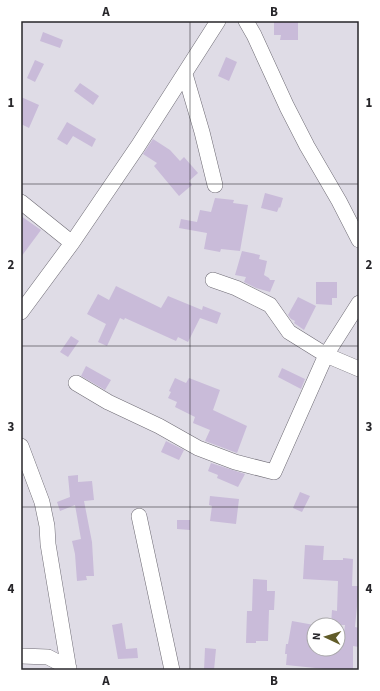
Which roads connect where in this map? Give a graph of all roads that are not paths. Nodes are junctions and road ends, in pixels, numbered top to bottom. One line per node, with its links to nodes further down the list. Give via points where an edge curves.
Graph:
1 (218, 21): 3 (street)
2 (246, 21): 6 (street, via 307,146)
3 (185, 74): 4 (street); 7 (street)
4 (214, 185)
5 (21, 202): 7 (street)
6 (359, 240)
7 (72, 243): 10 (street)
8 (213, 280): 11 (street, via 270,305 289,332)
9 (359, 303): 11 (street)
10 (21, 312)
11 (326, 355): 12 (street); 13 (street, via 274,472 235,462 198,448)
12 (359, 369)
13 (76, 383)
14 (21, 446): 17 (street, via 43,510)
15 (139, 516): 18 (street)
16 (21, 656): 17 (street, via 48,657)
17 (69, 669)
18 (172, 670)

